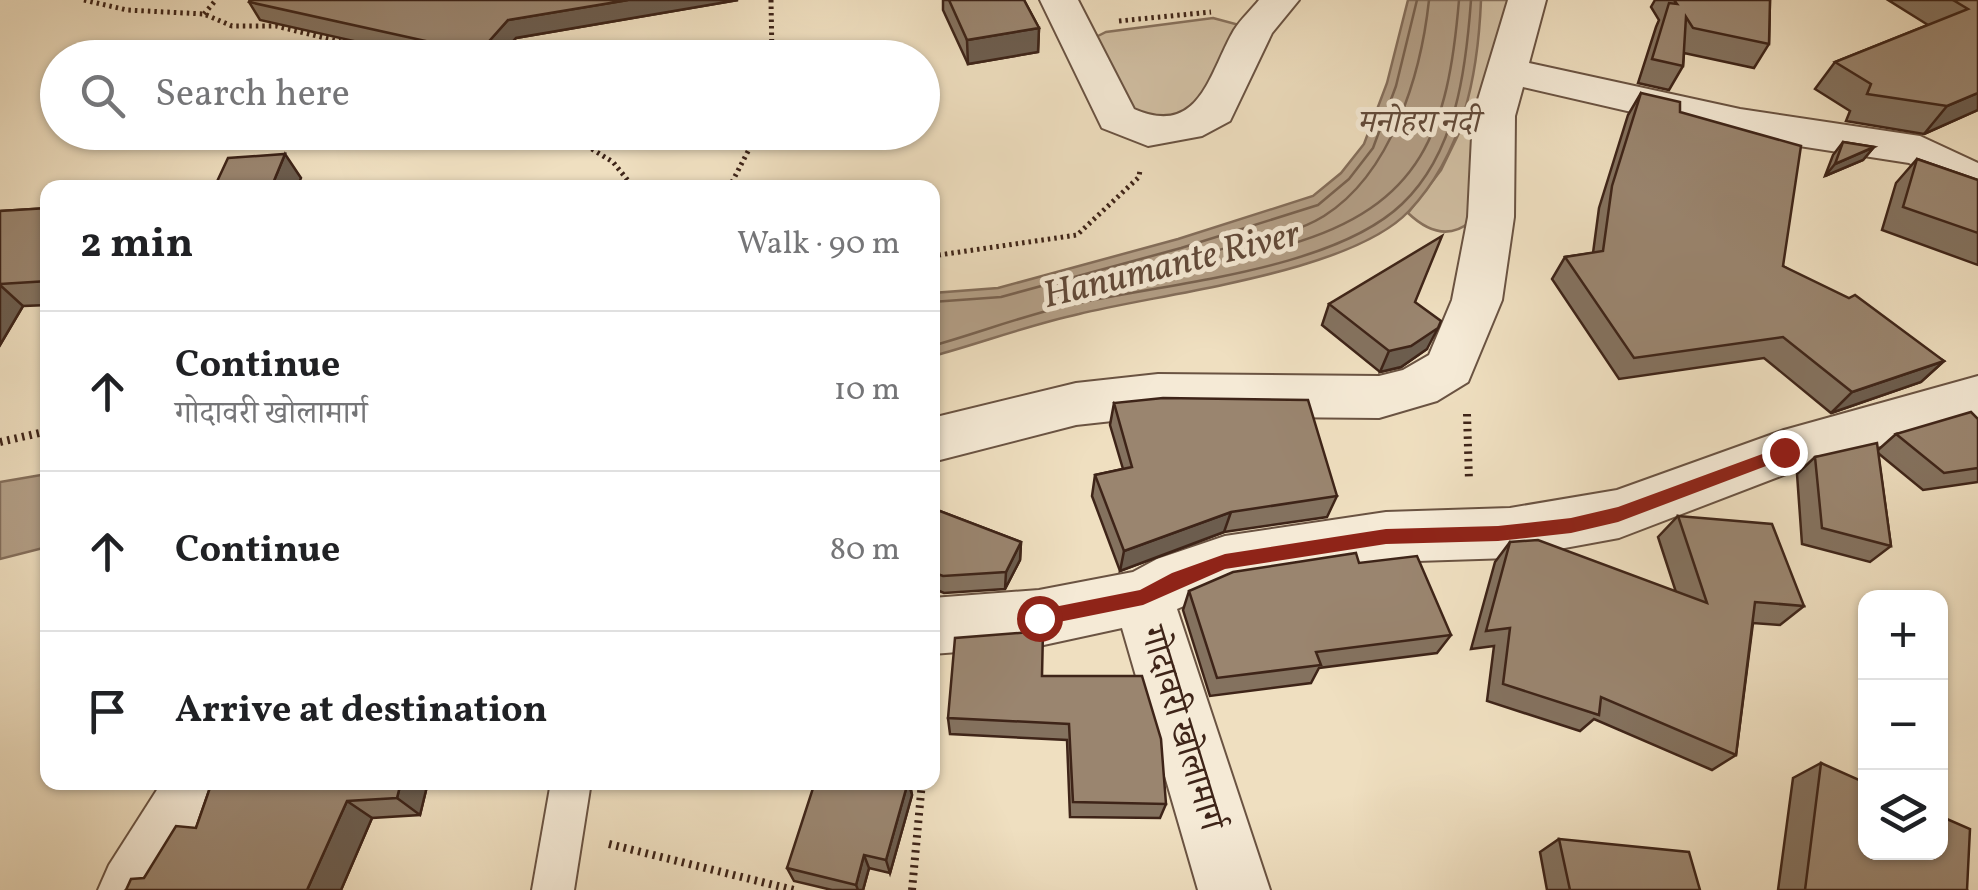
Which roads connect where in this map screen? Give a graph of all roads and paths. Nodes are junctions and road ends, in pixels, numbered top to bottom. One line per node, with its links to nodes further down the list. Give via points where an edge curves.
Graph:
1 (84, 0): 6 (path)
2 (216, 0): 6 (path)
3 (770, 0): 9 (path)
4 (1527, 0): 10 (street)
5 (1272, 9): 7 (path); 11 (street, via 1254,30 1214,112 1187,126)
6 (204, 14): 8 (path, via 232,26 292,29)
7 (1066, 14): 11 (street, via 1117,118)
8 (336, 40)
9 (771, 40)
10 (1504, 70): 16 (street, via 1740,123 1920,150); 18 (street, via 1476,300)
11 (1148, 132): 17 (path, via 1139,176 1077,236)
12 (593, 150): 14 (path)
13 (749, 150): 15 (path)
14 (628, 180)
15 (733, 180)
16 (1978, 182)
17 (940, 255)
18 (1450, 368): 21 (street, via 1379,397 1158,395 1076,404); 23 (path, via 1466,391 1469,485)
19 (1968, 411): 23 (street, via 1784,452 1618,514)
20 (40, 434): 22 (path)
21 (940, 438)
22 (0, 442)
23 (1498, 534): 24 (street, via 1386,537 1225,562)
24 (1143, 597): 25 (street, गोदावरी खोलामार्ग, via 1039,618); 34 (street, गोदावरी खोलामार्ग)
25 (940, 625)
26 (197, 790): 30 (street)
27 (570, 790): 29 (lane)
28 (921, 790): 33 (path)
29 (563, 836): 31 (lane); 32 (path)
30 (134, 890)
31 (553, 890)
32 (794, 890)
33 (912, 890)
34 (1234, 890)

